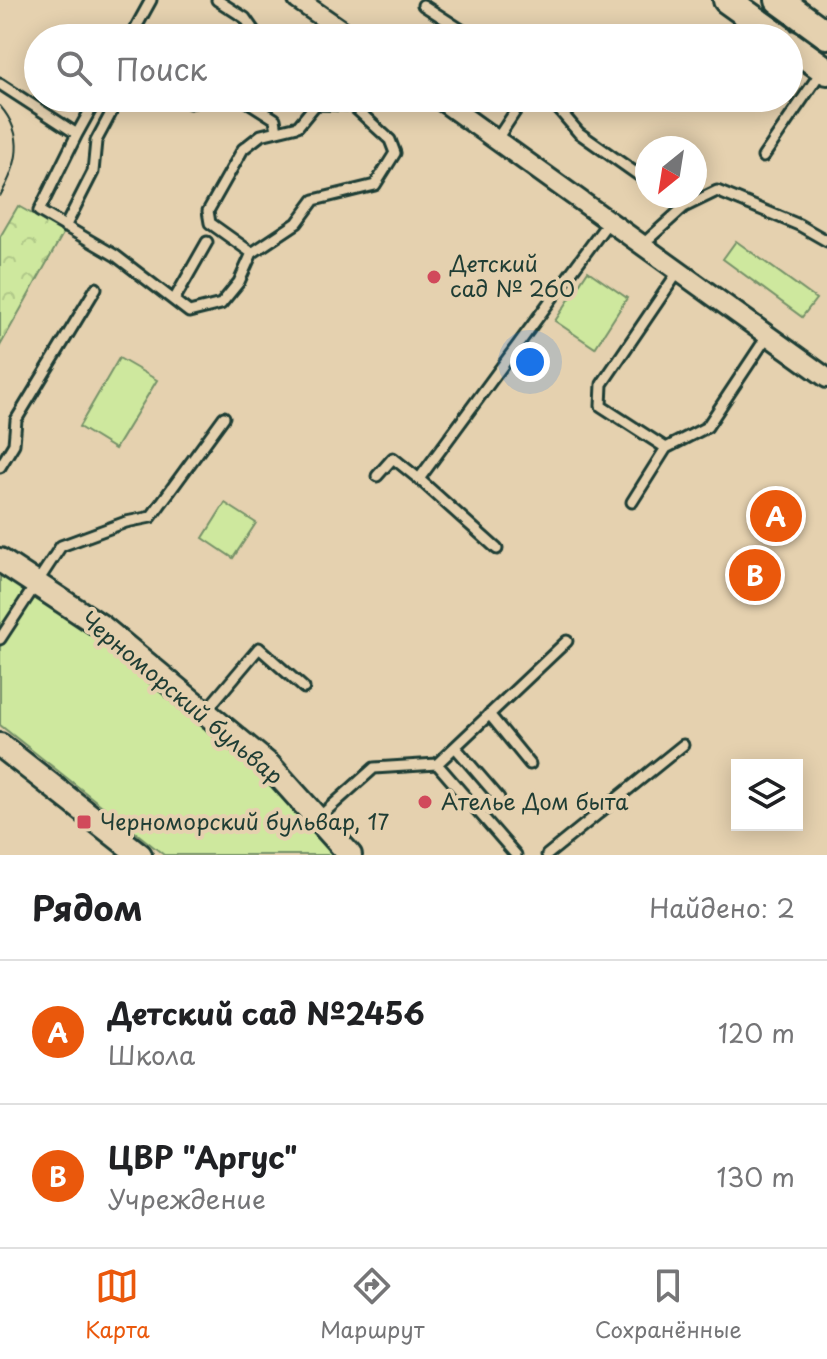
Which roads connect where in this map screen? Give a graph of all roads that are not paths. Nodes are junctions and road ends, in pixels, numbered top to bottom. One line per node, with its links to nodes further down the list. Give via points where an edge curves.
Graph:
1 (151, 0): 7 (lane)
2 (217, 0): 8 (lane)
3 (298, 0): 9 (street)
4 (727, 0): 11 (main road)
5 (779, 0): 12 (main road)
6 (423, 5): 10 (lane)
7 (138, 24)
8 (249, 24)
9 (333, 24)
10 (452, 24)
11 (760, 24)
12 (827, 35)
13 (803, 54): 14 (main road)
14 (825, 70): 17 (lane)
15 (0, 84): 16 (lane)
16 (24, 100)
17 (803, 101)
18 (43, 112): 29 (lane)
19 (89, 112): 29 (lane)
20 (112, 112): 36 (lane, via 96,141 93,172)
21 (264, 112): 28 (lane, via 275,119)
22 (309, 112): 28 (lane, via 298,126)
23 (360, 112): 40 (lane, via 390,140 395,153 375,185 314,200 297,223)
24 (458, 112): 30 (street)
25 (515, 112): 30 (lane)
26 (561, 112): 32 (lane, via 579,133)
27 (795, 112): 31 (lane)
28 (277, 131): 40 (lane, via 243,149 208,211 210,223)
29 (77, 134): 36 (lane, via 39,211)
30 (497, 139): 35 (street)
31 (763, 157)
32 (635, 173)
33 (707, 196): 37 (lane, via 717,191)
34 (683, 208): 39 (lane)
35 (609, 221): 39 (street); 50 (lane)
36 (65, 227): 43 (lane, via 116,256)
37 (827, 241)
38 (207, 242): 43 (lane)
39 (642, 245): 41 (street)
40 (252, 253): 43 (lane, via 221,304 189,312)
41 (678, 272): 44 (street); 47 (lane, via 602,384 601,406)
42 (96, 288): 48 (lane, via 16,420 14,444)
43 (174, 300)
44 (768, 335): 45 (street); 47 (lane, via 707,427)
45 (827, 378)
46 (224, 417): 54 (lane, via 151,517 61,546)
47 (666, 448): 51 (lane)
48 (0, 467)
49 (377, 476): 50 (lane, via 393,458)
50 (419, 479): 52 (lane)
51 (632, 502)
52 (497, 549)
53 (0, 560): 54 (street, Черноморский бульвар)
54 (36, 583): 55 (lane); 58 (street, Черноморский бульвар, via 102,627)
55 (0, 639)
56 (567, 641): 59 (lane)
57 (304, 688): 58 (lane, via 259,648)
58 (205, 712): 66 (street, Черноморский бульвар, via 270,766)
59 (489, 714): 62 (lane); 64 (lane)
60 (0, 745): 67 (street)
61 (683, 745): 70 (lane)
62 (455, 747): 63 (lane); 65 (lane)
63 (437, 764): 66 (lane, via 374,768); 69 (lane)
64 (530, 764)
65 (499, 798)
66 (317, 819): 68 (street, Черноморский бульвар)
67 (140, 855)
68 (350, 855)
69 (516, 855)
70 (547, 855)

